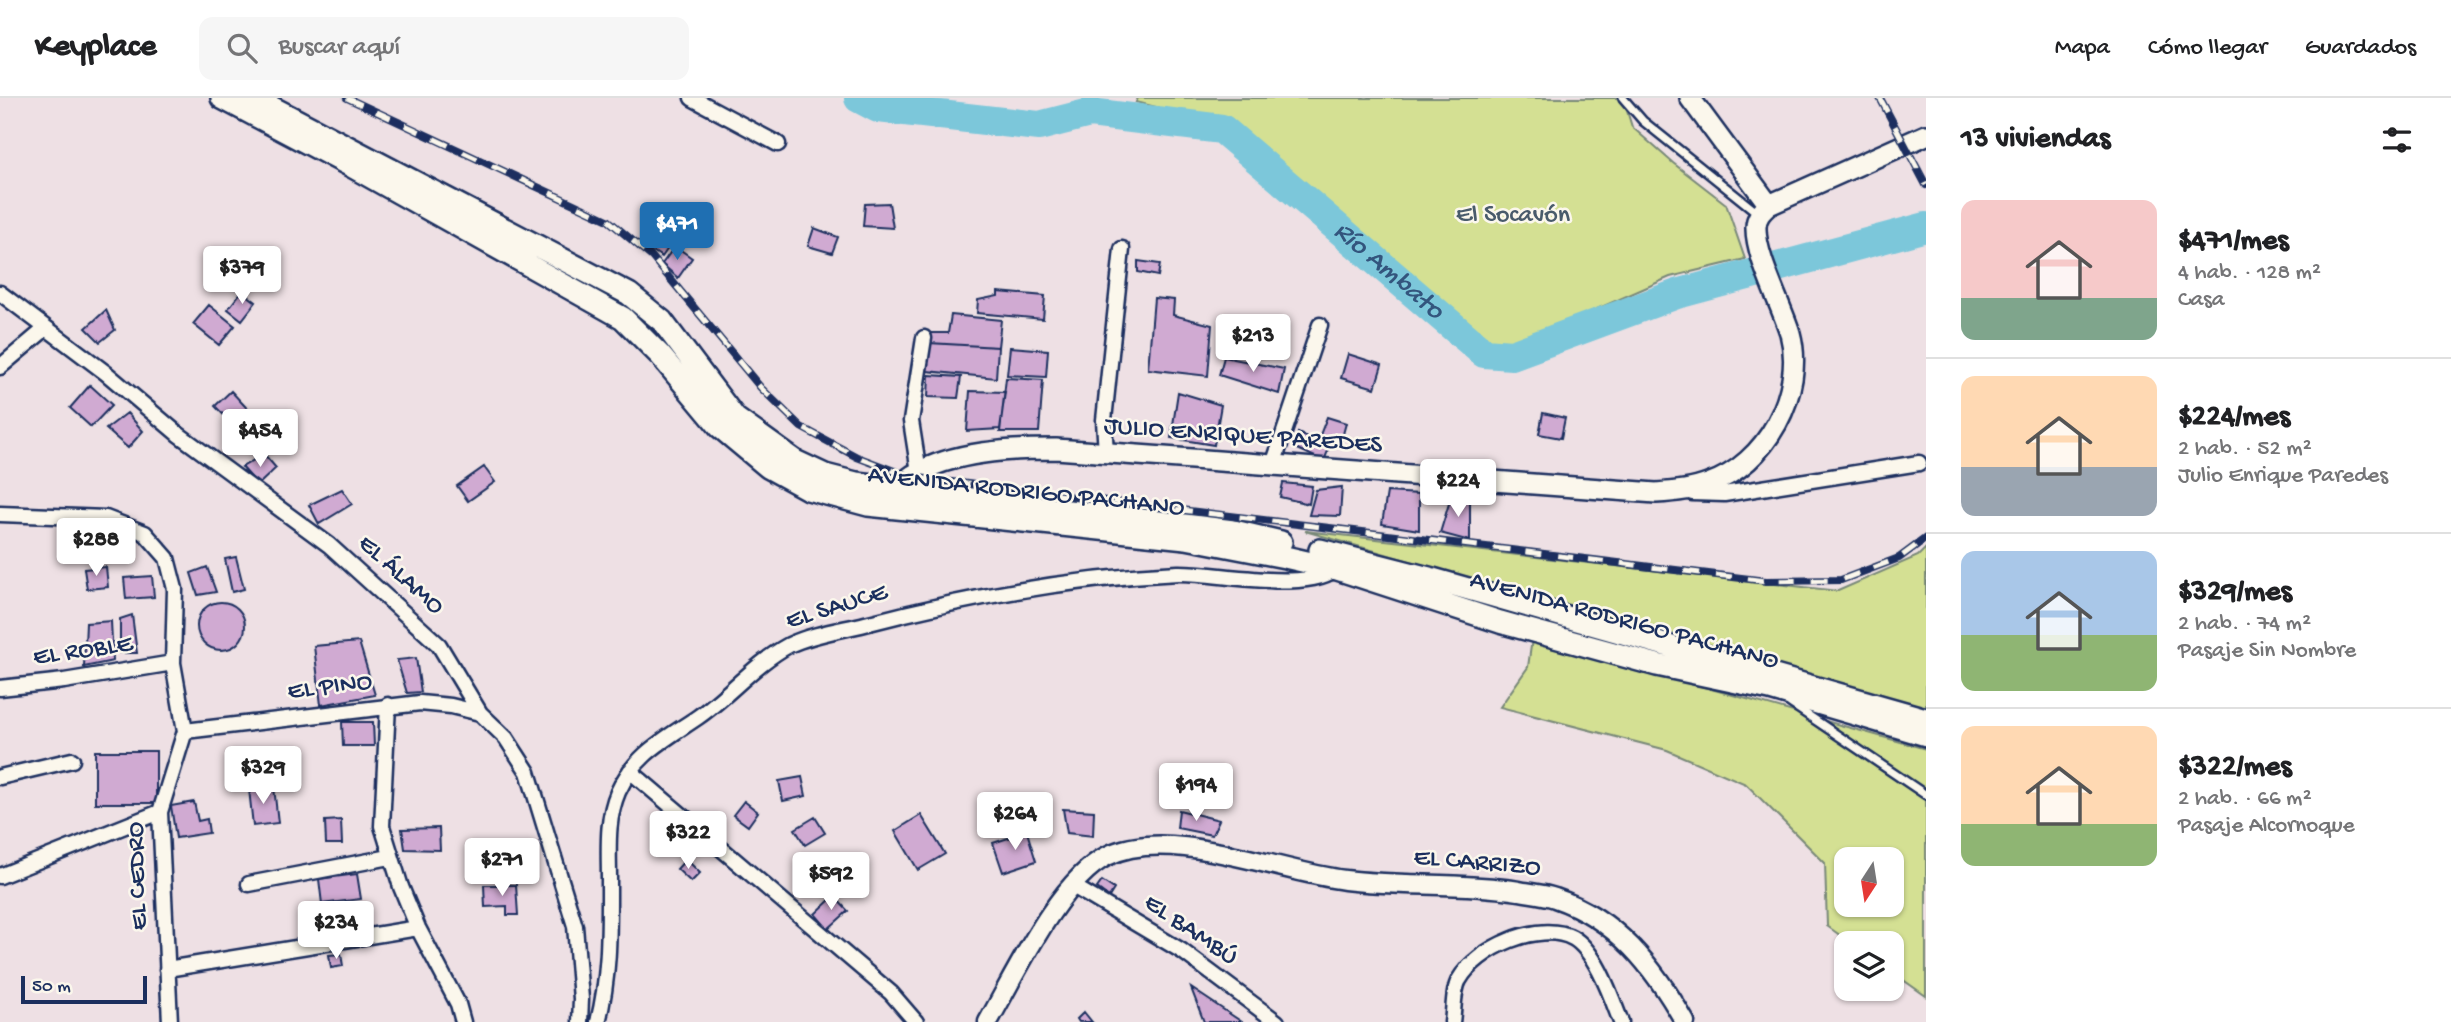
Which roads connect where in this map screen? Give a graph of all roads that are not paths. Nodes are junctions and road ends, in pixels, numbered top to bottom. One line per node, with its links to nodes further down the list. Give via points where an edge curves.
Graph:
1 (222, 98): 20 (main road, AVENIDA RODRIGO PACHANO, via 623,318 720,427 768,467 838,499)
2 (254, 98): 20 (main road, AVENIDA RODRIGO PACHANO, via 629,294 662,321 735,418 786,456 825,475)
3 (692, 98): 7 (street)
4 (1623, 98): 8 (lane, via 1643,121)
5 (1690, 98): 8 (main road)
6 (1926, 135): 8 (main road)
7 (778, 144)
8 (1764, 209): 19 (main road, JULIO ENRIQUE PAREDES, via 1756,226 1758,242 1790,335 1792,378 1782,412 1769,437 1745,463 1710,484)
9 (1122, 249): 15 (street, via 1104,419)
10 (0, 293): 12 (street, EL ÁLAMO)
11 (1320, 325): 17 (street)
12 (45, 329): 14 (street); 27 (street, EL ÁLAMO, via 329,545 385,594 439,645)
13 (924, 338): 18 (street, via 911,421)
14 (0, 367)
15 (1106, 454): 17 (main road, JULIO ENRIQUE PAREDES); 18 (main road, JULIO ENRIQUE PAREDES, via 1056,449 995,451)
16 (1919, 463): 19 (street, via 1724,494)
17 (1273, 465): 19 (main road, JULIO ENRIQUE PAREDES)
18 (919, 472): 20 (main road, JULIO ENRIQUE PAREDES)
19 (1673, 492)
20 (897, 498): 22 (main road, AVENIDA RODRIGO PACHANO)
21 (0, 514): 23 (street, via 106,518 145,533 167,558 175,589)
22 (1340, 562): 25 (main road, AVENIDA RODRIGO PACHANO, via 1500,622 1657,665); 28 (main road, AVENIDA RODRIGO PACHANO); 32 (street, EL SAUCE, via 1321,577 1299,579 1180,573 1048,586 917,610 816,636 763,661 699,716 660,740)
23 (173, 663): 24 (street, EL ROBLE); 29 (street)
24 (0, 688)
25 (1770, 689): 30 (main road, AVENIDA RODRIGO PACHANO); 34 (lane)
26 (388, 705): 27 (street, EL PINO, via 451,706); 29 (street, EL PINO); 36 (street, via 381,803)
27 (480, 713): 44 (street, EL ÁLAMO, via 506,738 528,772 575,926)
28 (1926, 719)
29 (185, 731): 35 (street, EL CEDRO)
30 (1926, 735)
31 (72, 760): 33 (street)
32 (630, 771): 45 (street, EL SAUCE, via 615,802 608,836 608,967); 46 (street, via 891,993)
33 (0, 777)
34 (1926, 794)
35 (160, 813): 37 (street); 41 (street, EL CEDRO)
36 (390, 857): 38 (street); 40 (street)
37 (0, 876)
38 (249, 884)
39 (1073, 886): 47 (street, EL CARRIZO, via 1053,910); 48 (street, EL BAMBÚ, via 1182,951); 51 (street, EL CARRIZO, via 1106,856 1160,844 1344,880 1488,886 1554,897 1599,919 1639,952)
40 (418, 928): 41 (street); 43 (street)
41 (167, 969): 42 (street, EL CEDRO)
42 (170, 1022)
43 (463, 1022)
44 (579, 1022)
45 (598, 1022)
46 (916, 1022)
47 (988, 1022)
48 (1277, 1022)
49 (1452, 1022): 50 (street, via 1458,981 1473,962 1492,947 1541,933 1573,939 1602,978)
50 (1621, 1022)
51 (1685, 1022)

